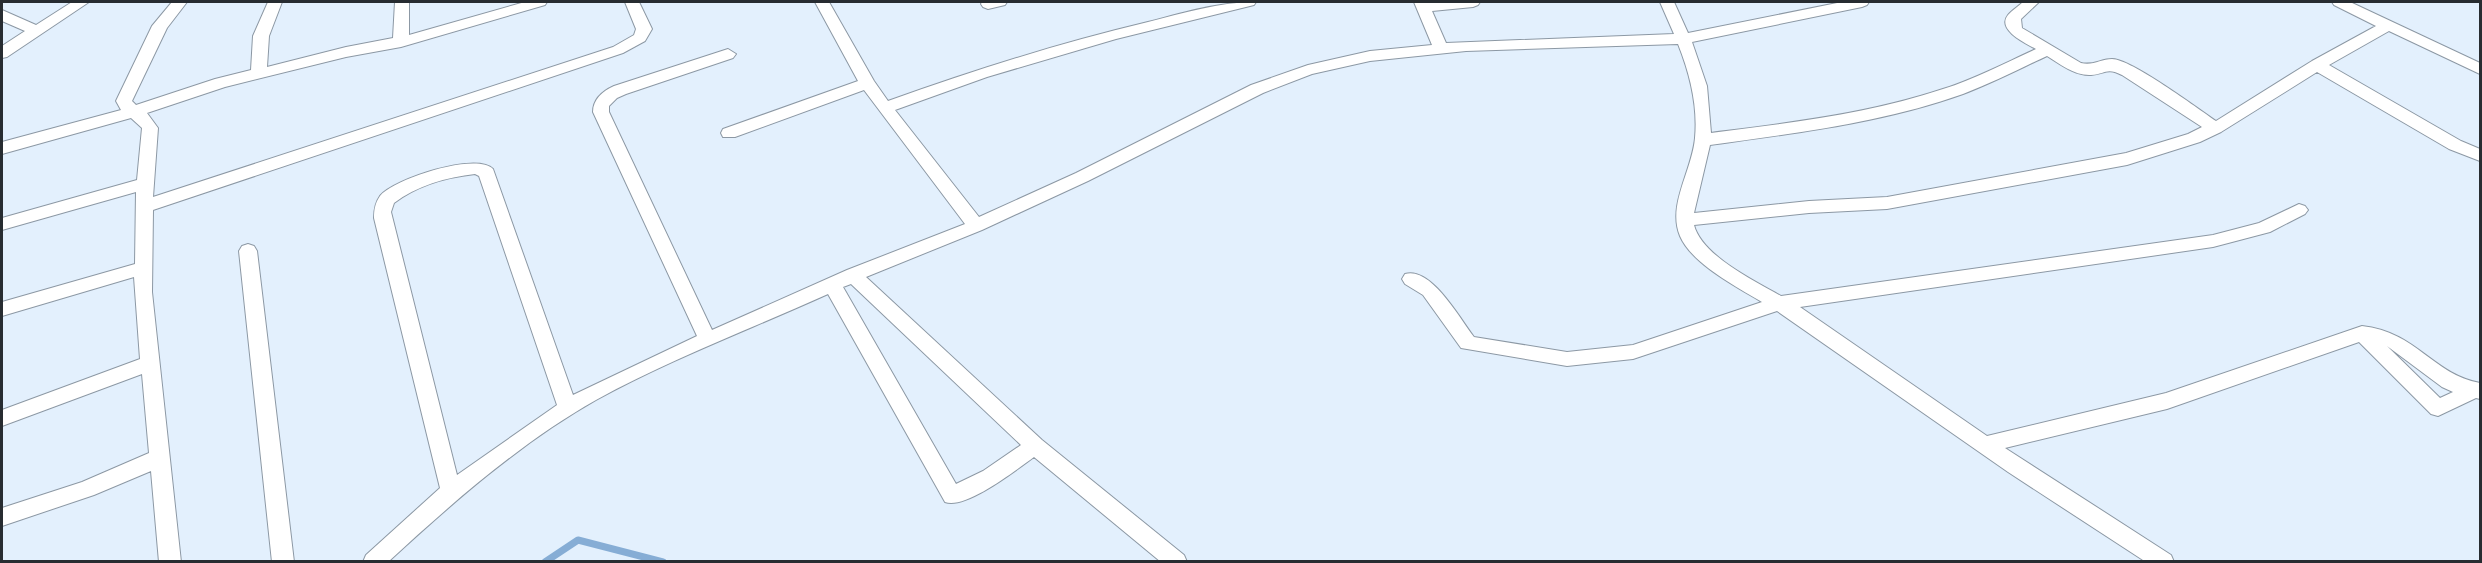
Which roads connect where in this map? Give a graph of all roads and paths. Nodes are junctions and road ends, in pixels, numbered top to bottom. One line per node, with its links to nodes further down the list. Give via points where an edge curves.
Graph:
1 (82, 2): 17 (street)
2 (180, 2): 29 (street, via 160,26 124,101)
3 (274, 2): 26 (street, via 258,44)
4 (402, 2): 19 (street)
5 (540, 2): 19 (street)
6 (632, 2): 36 (street, via 644,29 640,38 618,50)
7 (822, 2): 27 (street)
8 (1249, 2): 28 (street, via 1113,34 981,73)
9 (1473, 2): 14 (street)
10 (1667, 2): 18 (street)
11 (1862, 2): 18 (street)
12 (2032, 2): 21 (street, via 2013,18 2014,27)
13 (2339, 2): 16 (street)
14 (1422, 4): 20 (street)
15 (2, 15): 17 (street)
16 (2387, 26): 24 (street); 25 (street)
17 (38, 31): 22 (street)
18 (1683, 39): 20 (street); 32 (street, via 1699,84)
19 (401, 42): 26 (street)
20 (1441, 49): 40 (street, via 1370,56 1308,70 1257,89)
21 (2048, 50): 30 (street, via 2084,69 2096,70 2112,64 2120,67); 32 (street, via 1948,93 1880,112)
22 (2, 53)
23 (728, 54): 49 (street, via 620,90 601,105)
24 (2318, 65): 30 (street); 34 (street, via 2455,146)
25 (2481, 69)
26 (259, 74): 29 (street)
27 (867, 83): 28 (street); 31 (street)
28 (885, 108): 40 (street)
29 (134, 112): 33 (street); 35 (street, via 150,128)
30 (2215, 128): 38 (street, via 2127,159 1887,204 1809,207)
31 (729, 133)
32 (1703, 140): 38 (street)
33 (2, 148)
34 (2481, 155)
35 (145, 184): 36 (street); 39 (street)
36 (145, 206): 42 (street)
37 (2299, 210): 46 (street, via 2264,228 2213,241)
38 (1684, 220): 46 (street, via 1698,249)
39 (2, 224)
40 (976, 226): 43 (street)
41 (248, 251): 60 (street)
42 (143, 268): 47 (street); 50 (street)
43 (853, 275): 45 (street); 55 (street)
44 (1411, 279): 46 (street, via 1429,290 1468,343 1567,359 1633,352)
45 (832, 285): 49 (street); 55 (street, via 952,496 990,477)
46 (1781, 303): 54 (street)
47 (2, 309)
48 (2362, 333): 51 (street, via 2389,338 2454,386); 51 (street, via 2438,408); 54 (street, via 2167,401)
49 (708, 340): 52 (street)
50 (150, 363): 53 (street); 56 (street)
51 (2477, 391)
52 (568, 409): 57 (street); 57 (street, via 487,173 468,168 390,196 384,203 383,218)
53 (2, 417)
54 (1985, 445): 63 (street)
55 (1035, 446): 62 (street)
56 (159, 458): 58 (street, via 87,489); 59 (street)
57 (452, 491): 61 (street)
58 (2, 517)
59 (170, 561)
60 (283, 561)
61 (373, 561)
62 (1177, 561)
63 (2164, 561)

